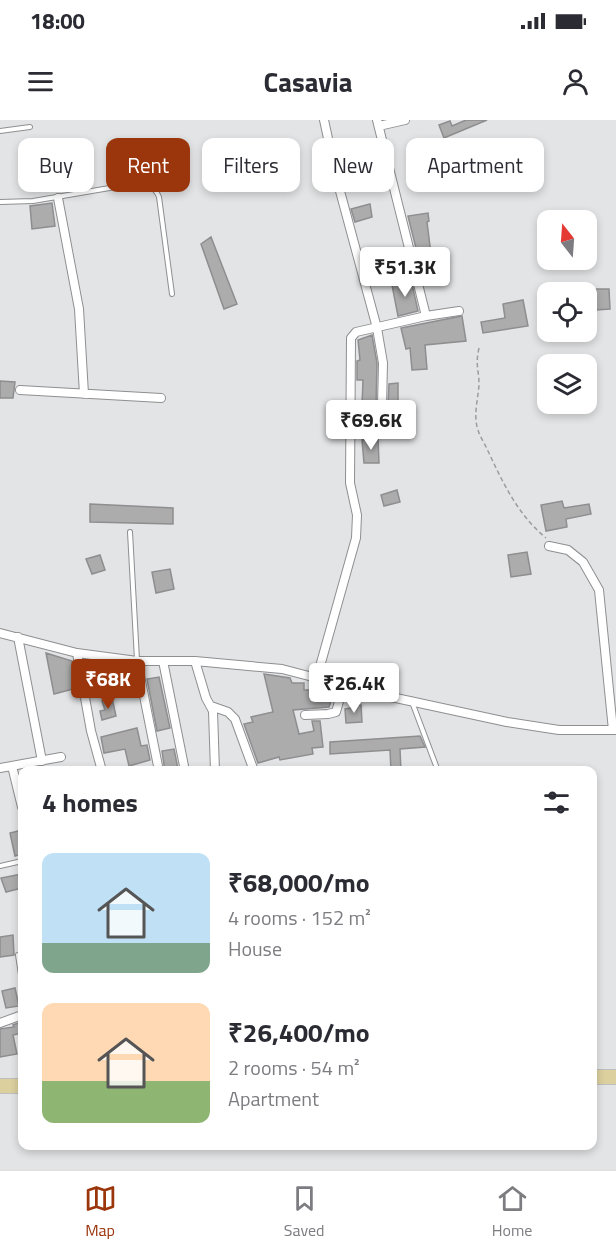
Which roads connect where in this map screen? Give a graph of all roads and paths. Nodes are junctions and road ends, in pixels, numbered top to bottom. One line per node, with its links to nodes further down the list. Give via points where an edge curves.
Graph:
1 (324, 120): 11 (street)
2 (405, 120): 3 (street)
3 (378, 123): 10 (street)
4 (30, 127): 5 (lane)
5 (0, 131)
6 (58, 198): 7 (lane); 8 (lane, via 139,183 156,189); 14 (street, via 79,309)
7 (0, 202)
8 (172, 294)
9 (459, 311): 10 (street)
10 (426, 316): 11 (street)
11 (377, 328): 16 (street, via 383,363); 25 (street, via 356,332 351,338 351,483 358,525)
12 (479, 348): 18 (path, via 478,431 520,513 546,538)
13 (20, 390): 14 (street)
14 (84, 394): 15 (street)
15 (161, 398)
16 (382, 406)
17 (130, 532): 23 (lane)
18 (549, 546): 30 (street, via 568,550 583,562 600,590)
19 (0, 633): 20 (street)
20 (18, 637): 21 (street); 32 (street)
21 (77, 653): 23 (street); 34 (street)
22 (163, 660): 23 (street); 24 (street); 36 (street)
23 (137, 661): 35 (street)
24 (195, 661): 25 (street, via 282,669); 28 (street)
25 (317, 677): 26 (street)
26 (344, 684): 27 (street); 29 (street, via 336,712)
27 (412, 702): 30 (street, via 559,730); 39 (lane)
28 (211, 706): 37 (street); 38 (street, via 235,719)
29 (304, 715)
30 (615, 730)
31 (62, 757): 32 (street)
32 (42, 760): 33 (street)
33 (12, 766): 40 (street); 41 (street)
34 (101, 766)
35 (158, 766)
36 (184, 766)
37 (215, 766)
38 (252, 766)
39 (436, 766)
40 (0, 768)
41 (18, 791)
42 (18, 862): 43 (lane)
43 (0, 866)
44 (18, 1017): 45 (street)
45 (0, 1023)
46 (597, 1077): 47 (main road)
47 (616, 1077)
48 (0, 1086): 49 (main road)
49 (18, 1086)

